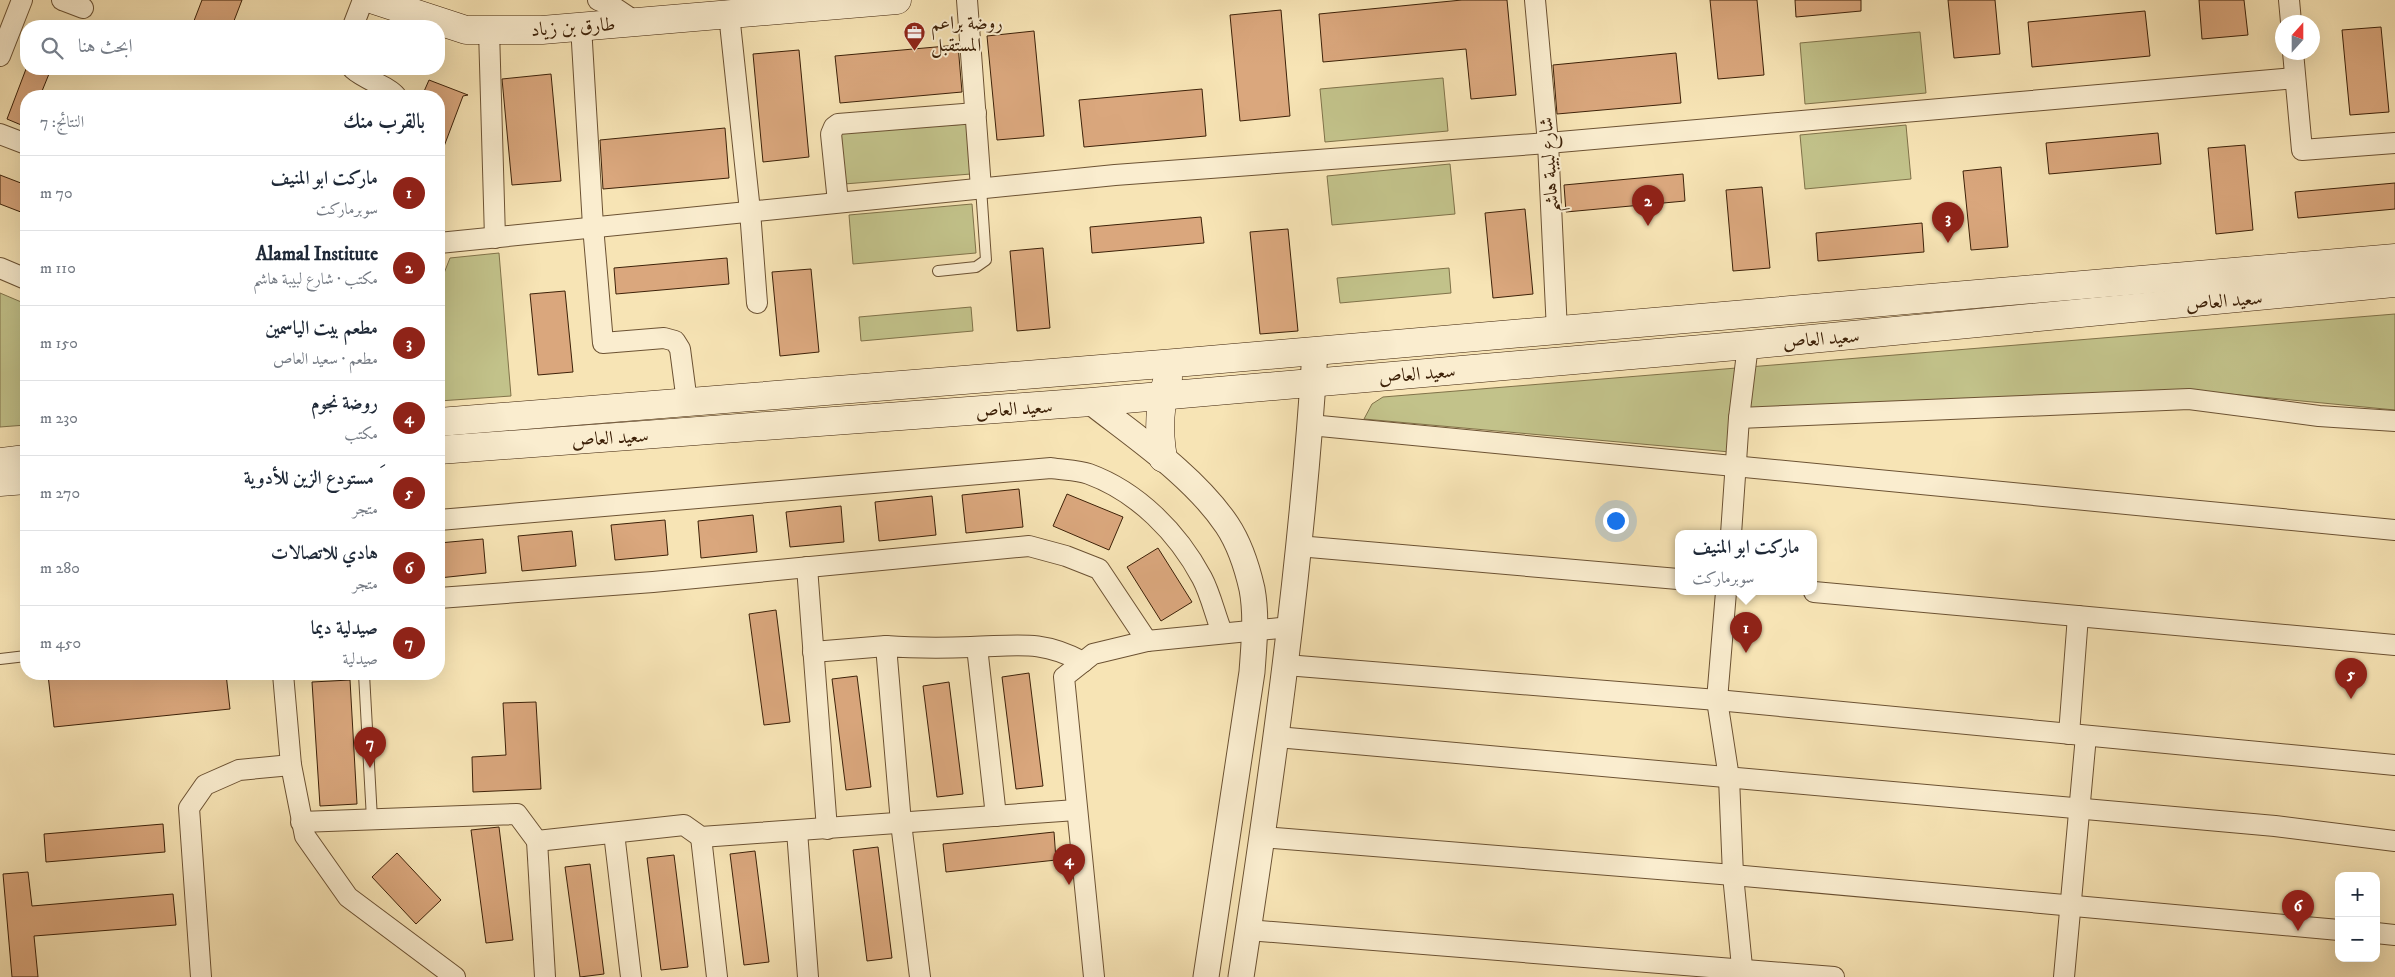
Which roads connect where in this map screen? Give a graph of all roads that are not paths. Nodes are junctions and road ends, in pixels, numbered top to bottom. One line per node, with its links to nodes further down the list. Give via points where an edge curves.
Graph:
1 (22, 0): 19 (street)
2 (62, 0): 10 (street)
3 (363, 0): 13 (street)
4 (374, 0): 14 (main road, طارق بن زياد)
5 (598, 0): 15 (street)
6 (897, 0): 11 (main road, طارق بن زياد)
7 (968, 0): 24 (street)
8 (1535, 0): 27 (street, شارع لبيبة هاشم)
9 (2289, 0): 12 (street)
10 (83, 8)
11 (729, 14): 15 (main road, طارق بن زياد); 31 (street)
12 (2290, 15)
13 (355, 20)
14 (435, 20)
15 (636, 22): 17 (main road, طارق بن زياد)
16 (445, 23): 18 (main road, طارق بن زياد, via 466,30)
17 (581, 26): 18 (main road, طارق بن زياد); 32 (street)
18 (489, 30): 33 (street)
19 (0, 56)
20 (2294, 60): 22 (street)
21 (360, 75): 23 (street)
22 (2295, 78): 27 (street); 28 (street, via 2302,150)
23 (390, 90)
24 (976, 113): 29 (street); 30 (street, via 838,124 831,134)
25 (0, 134): 26 (street)
26 (20, 142)
27 (1548, 143): 29 (street); 41 (street, شارع لبيبة هاشم)
28 (2395, 143)
29 (981, 188): 30 (street); 37 (lane, via 986,260 976,267)
30 (838, 202): 31 (street)
31 (750, 211): 32 (street); 40 (street)
32 (593, 226): 33 (street); 47 (street, via 603,343 664,338 675,341 680,349)
33 (495, 238): 34 (street)
34 (445, 243)
35 (2395, 258): 41 (main road)
36 (0, 268): 38 (street)
37 (938, 271)
38 (20, 276)
39 (2395, 283): 42 (main road, سعيد العاص)
40 (757, 303)
41 (1557, 331): 43 (main road)
42 (1748, 345): 45 (main road, سعيد العاص); 49 (street)
43 (1315, 352): 44 (main road); 45 (street)
44 (1175, 363): 46 (main road); 47 (main road)
45 (1313, 382): 46 (main road, سعيد العاص); 52 (street)
46 (1163, 396): 48 (main road, سعيد العاص); 54 (main road, via 1159,434)
47 (687, 402): 51 (main road)
48 (1091, 402): 53 (main road, سعيد العاص); 54 (street)
49 (1739, 418): 50 (street, via 2189,399 2319,416); 57 (street)
50 (2395, 421)
51 (445, 422)
52 (1310, 425): 57 (street); 63 (street)
53 (445, 450)
54 (1163, 458): 71 (street, via 1227,525 1243,556 1252,590)
55 (20, 460): 56 (main road)
56 (0, 462)
57 (1737, 467): 61 (street); 62 (street)
58 (20, 480): 59 (main road)
59 (0, 482)
60 (445, 519): 72 (street, via 1051,468 1088,474 1122,490 1158,516 1203,579)
61 (1731, 530)
62 (2395, 530)
63 (1298, 546): 65 (street); 70 (street)
64 (807, 567): 68 (street); 73 (street, via 1030,546 1099,568); 77 (street)
65 (1675, 579)
66 (1817, 592): 69 (street)
67 (1726, 595): 84 (street)
68 (445, 597)
69 (2078, 616): 74 (street); 85 (street)
70 (1290, 627): 71 (street); 81 (street)
71 (1256, 629): 72 (street); 118 (street)
72 (1222, 632): 73 (street)
73 (1147, 641): 80 (street, via 1093,654)
74 (2395, 645)
75 (886, 646): 76 (street); 77 (street); 95 (street)
76 (977, 647): 80 (street, via 1030,644 1062,651); 92 (street)
77 (813, 652): 96 (street)
78 (20, 657): 79 (lane)
79 (0, 659)
80 (1083, 662): 91 (street, via 1064,677)
81 (1286, 665): 84 (street); 86 (street)
82 (284, 680): 87 (street)
83 (364, 680): 93 (lane)
84 (1717, 700): 85 (street); 89 (street)
85 (2077, 735): 88 (street); 90 (street)
86 (1277, 737): 89 (street); 100 (street)
87 (291, 765): 94 (street); 110 (street, via 239,770 205,785 189,808)
88 (2395, 765)
89 (1729, 778): 90 (street); 103 (street)
90 (2079, 809): 102 (street, via 2275,826); 104 (street)
91 (1076, 810): 92 (street); 117 (street)
92 (996, 816): 95 (street)
93 (372, 819): 94 (street); 101 (street, via 517,814)
94 (301, 822): 111 (street, via 305,836 348,897)
95 (901, 823): 96 (street); 116 (street)
96 (827, 829): 97 (street)
97 (797, 831): 99 (street); 115 (street)
98 (614, 833): 99 (street, via 684,825); 101 (street); 113 (street)
99 (701, 837): 114 (street)
100 (1262, 837): 103 (street); 105 (street)
101 (538, 841): 112 (street)
102 (2395, 841)
103 (1733, 875): 104 (street); 109 (street)
104 (2069, 905): 106 (street); 121 (street)
105 (1248, 930): 109 (street); 119 (street)
106 (2335, 930)
107 (2380, 933): 108 (street)
108 (2395, 935)
109 (1742, 973): 120 (street)
110 (201, 977)
111 (455, 977)
112 (545, 977)
113 (631, 977)
114 (717, 977)
115 (808, 977)
116 (920, 977)
117 (1094, 977)
118 (1206, 977)
119 (1241, 977)
120 (1834, 977)
121 (2064, 977)

